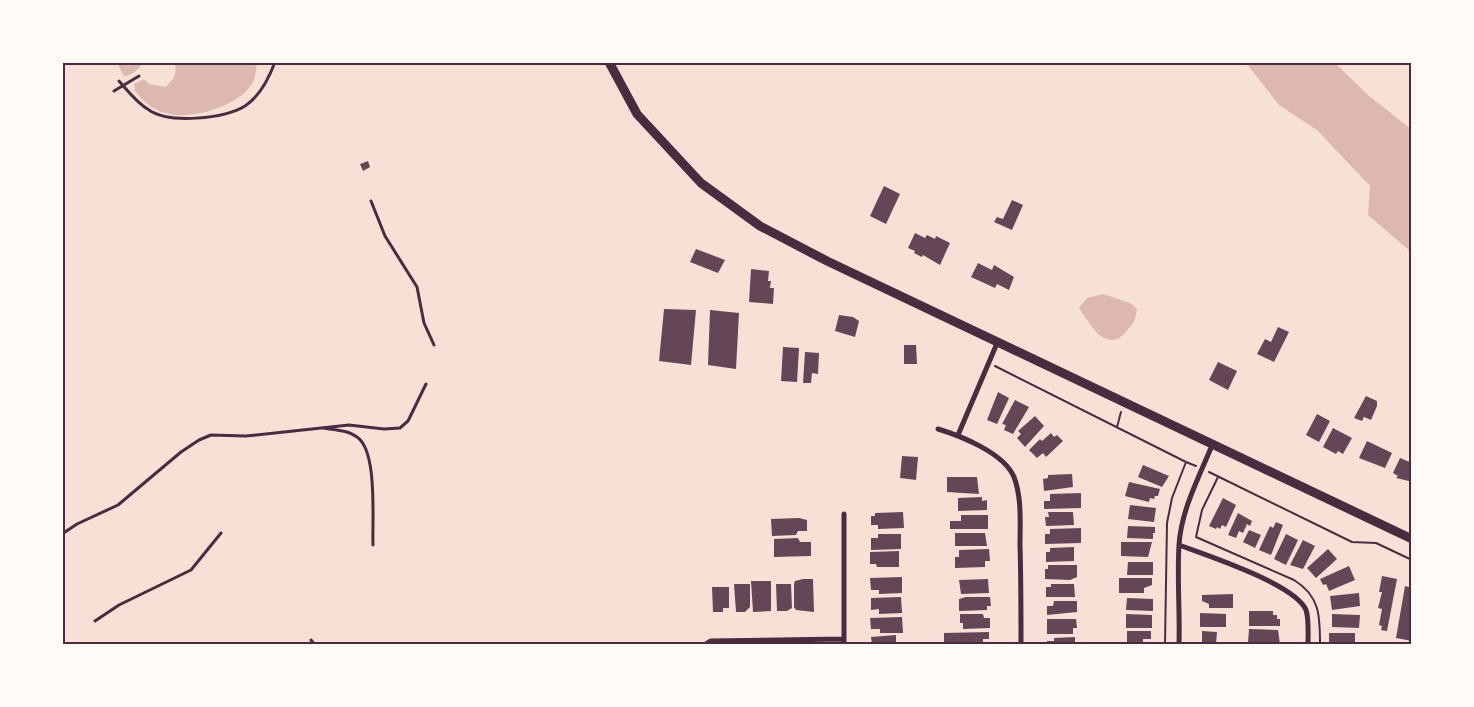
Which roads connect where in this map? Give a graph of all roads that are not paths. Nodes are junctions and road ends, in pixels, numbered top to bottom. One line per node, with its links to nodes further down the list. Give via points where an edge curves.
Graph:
1 (275, 62): 5 (lane, via 260,90 244,107 189,119 176,119 149,111)
2 (609, 62): 8 (main road, via 637,114 701,183 760,226)
3 (139, 76): 5 (lane)
4 (119, 81): 5 (lane)
5 (123, 86): 6 (lane)
6 (114, 91)
7 (371, 201): 9 (lane, via 386,236 417,287 424,323)
8 (998, 341): 13 (street); 14 (main road)
9 (434, 345)
10 (426, 384): 11 (lane, via 408,421 400,428 349,425)
11 (320, 428): 17 (lane, via 246,436 211,435 181,452 118,505); 19 (lane, via 351,433 364,446 374,486)
12 (938, 429): 13 (street)
13 (958, 435): 26 (street, via 1002,461 1014,476 1020,500)
14 (1213, 443): 18 (main road); 20 (street, via 1189,503)
15 (844, 514): 23 (street)
16 (221, 533): 21 (lane, via 191,570 119,605)
17 (62, 534)
18 (1412, 539)
19 (372, 545)
20 (1179, 545): 27 (street); 28 (street, via 1254,574 1294,597 1306,610)
21 (95, 621)
22 (311, 640): 24 (lane)
23 (844, 642): 25 (street, via 710,641)
24 (314, 644)
25 (706, 644)
26 (1022, 644)
27 (1179, 644)
28 (1308, 644)

